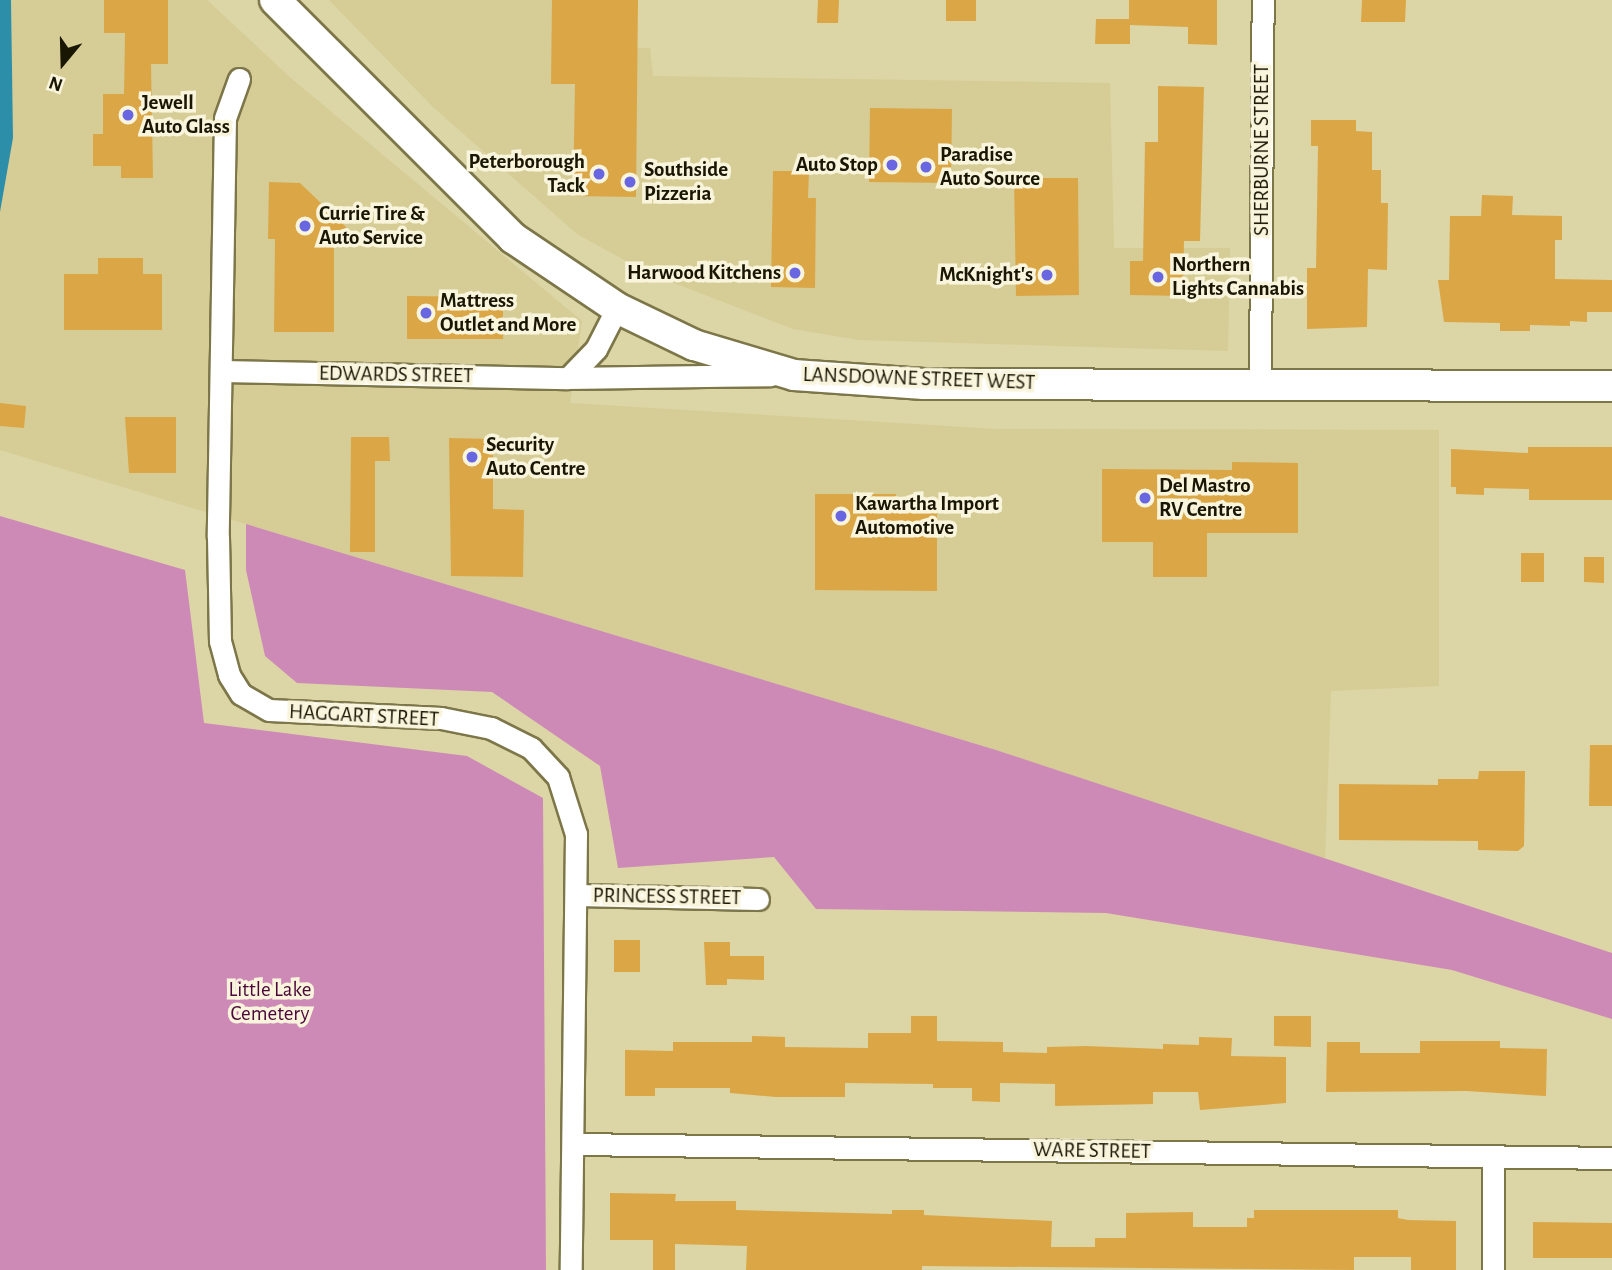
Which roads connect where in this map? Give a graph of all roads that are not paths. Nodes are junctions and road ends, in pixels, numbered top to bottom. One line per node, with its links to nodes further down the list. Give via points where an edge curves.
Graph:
1 (275, 0): 4 (main road, LANSDOWNE STREET WEST, via 513,238)
2 (1263, 0): 8 (street, SHERBURNE STREET)
3 (239, 79): 5 (street, HAGGART STREET, via 225,118)
4 (617, 308): 6 (main road, LANSDOWNE STREET WEST, via 694,345); 7 (street, via 596,349)
5 (223, 371): 7 (street, EDWARDS STREET); 10 (street, HAGGART STREET, via 220,641 229,675 241,694 269,710 441,719 515,738 558,777 569,805 576,834)
6 (794, 375): 7 (street, EDWARDS STREET); 8 (main road, LANSDOWNE STREET WEST, via 940,384)
7 (568, 378)
8 (1260, 384): 9 (main road, LANSDOWNE STREET WEST)
9 (1612, 386)
10 (576, 895): 11 (street, PRINCESS STREET); 12 (street, HAGGART STREET)
11 (758, 899)
12 (573, 1144): 13 (street, WARE STREET); 15 (street, HAGGART STREET)
13 (1493, 1157): 14 (street, WARE STREET); 16 (street)
14 (1612, 1158)
15 (571, 1270)
16 (1493, 1270)

